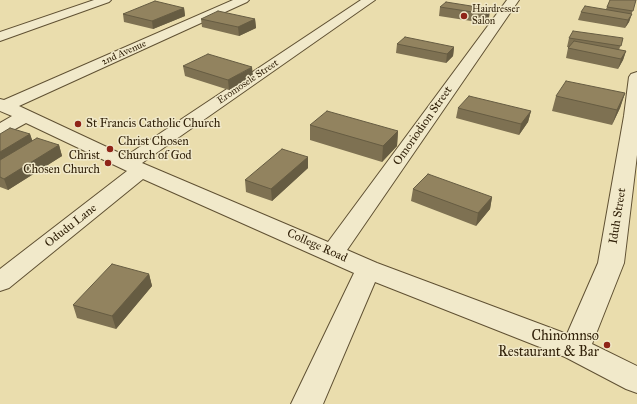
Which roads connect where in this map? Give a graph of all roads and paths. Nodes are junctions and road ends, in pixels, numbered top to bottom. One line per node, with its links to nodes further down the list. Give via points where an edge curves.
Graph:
1 (105, 0): 5 (street)
2 (243, 0): 7 (street, 2nd Avenue)
3 (369, 0): 10 (street, Eromosele Street)
4 (513, 0): 11 (street, Omoriodion Street)
5 (0, 37)
6 (637, 77): 14 (street, Iduh Street, via 611,263)
7 (2, 105): 8 (street, College Road)
8 (26, 116): 9 (street); 10 (street, College Road)
9 (0, 130)
10 (134, 167): 11 (street, College Road); 13 (street, Odudu Lane)
11 (333, 253): 12 (street, College Road)
12 (368, 269): 14 (street, College Road); 16 (street)
13 (0, 282)
14 (575, 349): 15 (street, College Road)
15 (637, 380)
16 (307, 404)

